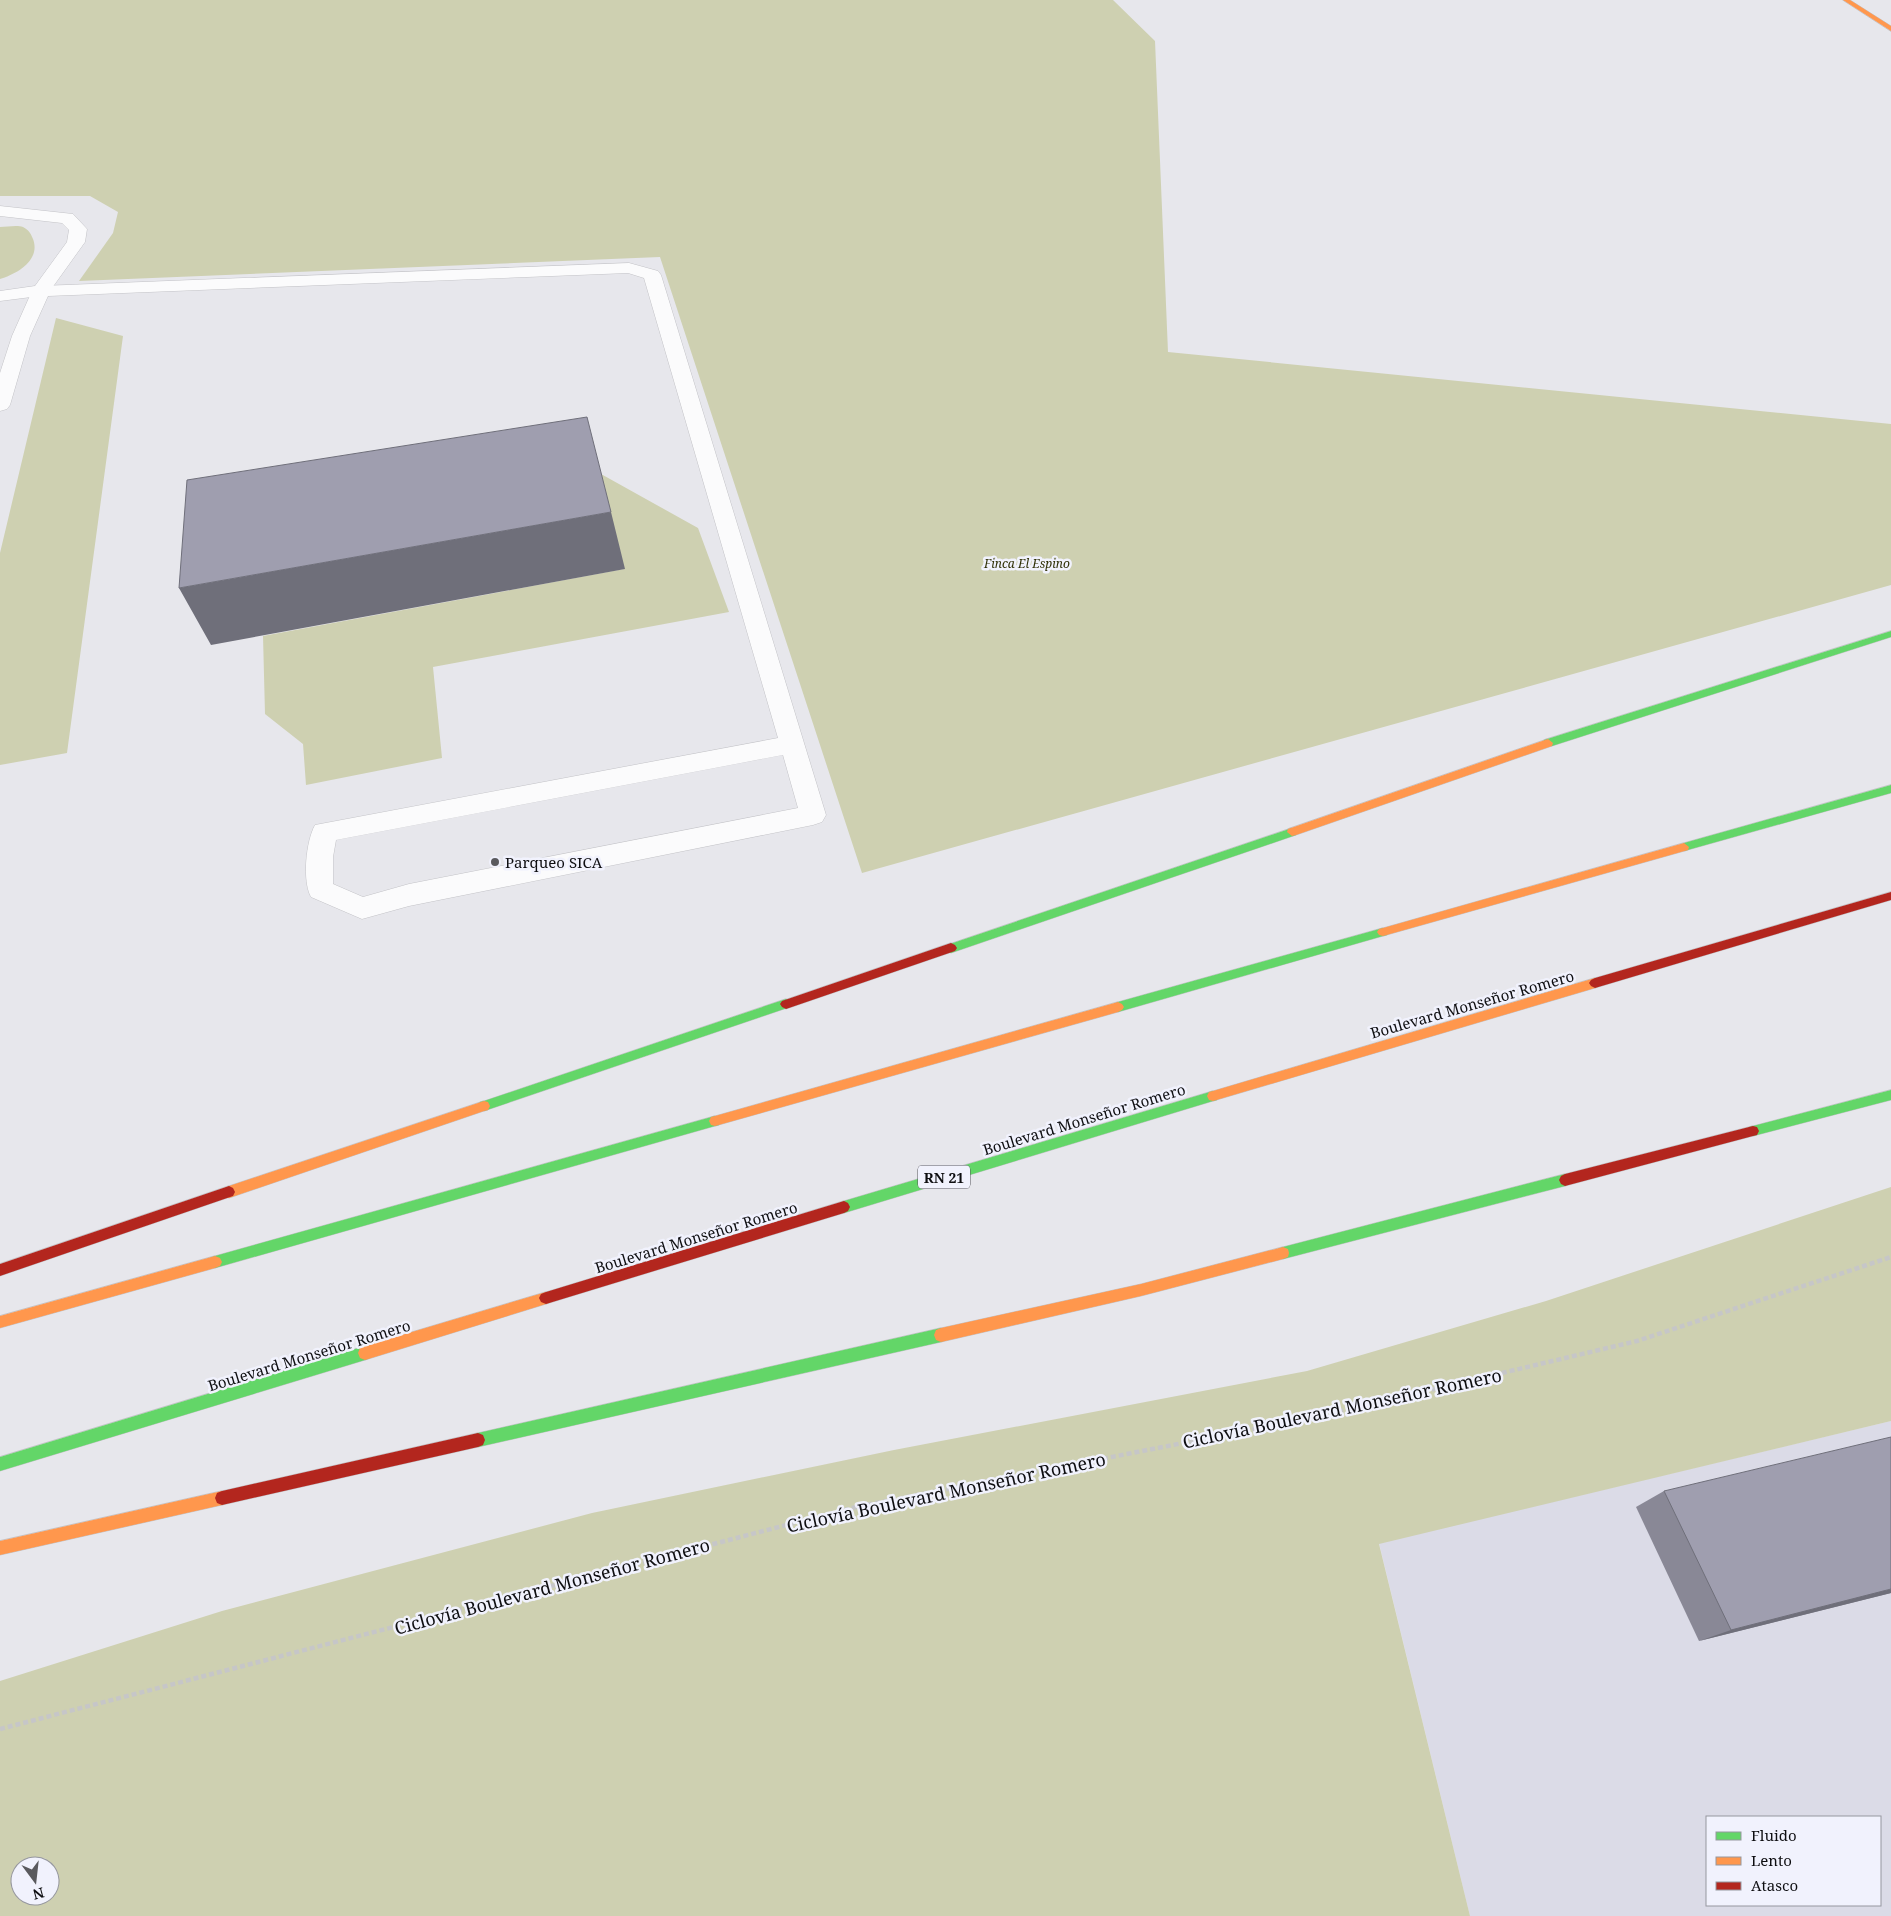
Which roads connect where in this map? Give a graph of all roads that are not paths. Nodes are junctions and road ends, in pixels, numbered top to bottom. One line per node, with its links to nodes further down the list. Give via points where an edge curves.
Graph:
1 (1846, 0): 2 (main road)
2 (1891, 29)
3 (0, 211): 4 (street, via 67,218 78,229 76,242)
4 (40, 291): 5 (street); 6 (street, via 21,336); 8 (street, via 629,268 652,275)
5 (0, 296)
6 (0, 405)
7 (1891, 634): 12 (main road, via 1559,739)
8 (791, 744): 8 (street, via 324,832 320,890 362,908 409,895 813,815)
9 (1891, 789): 13 (main road)
10 (1891, 896): 14 (main road, Boulevard Monseñor Romero / RN 21, via 1121,1123)
11 (1891, 1095): 15 (main road, via 1141,1290)
12 (0, 1270)
13 (0, 1322)
14 (0, 1464)
15 (0, 1548)

